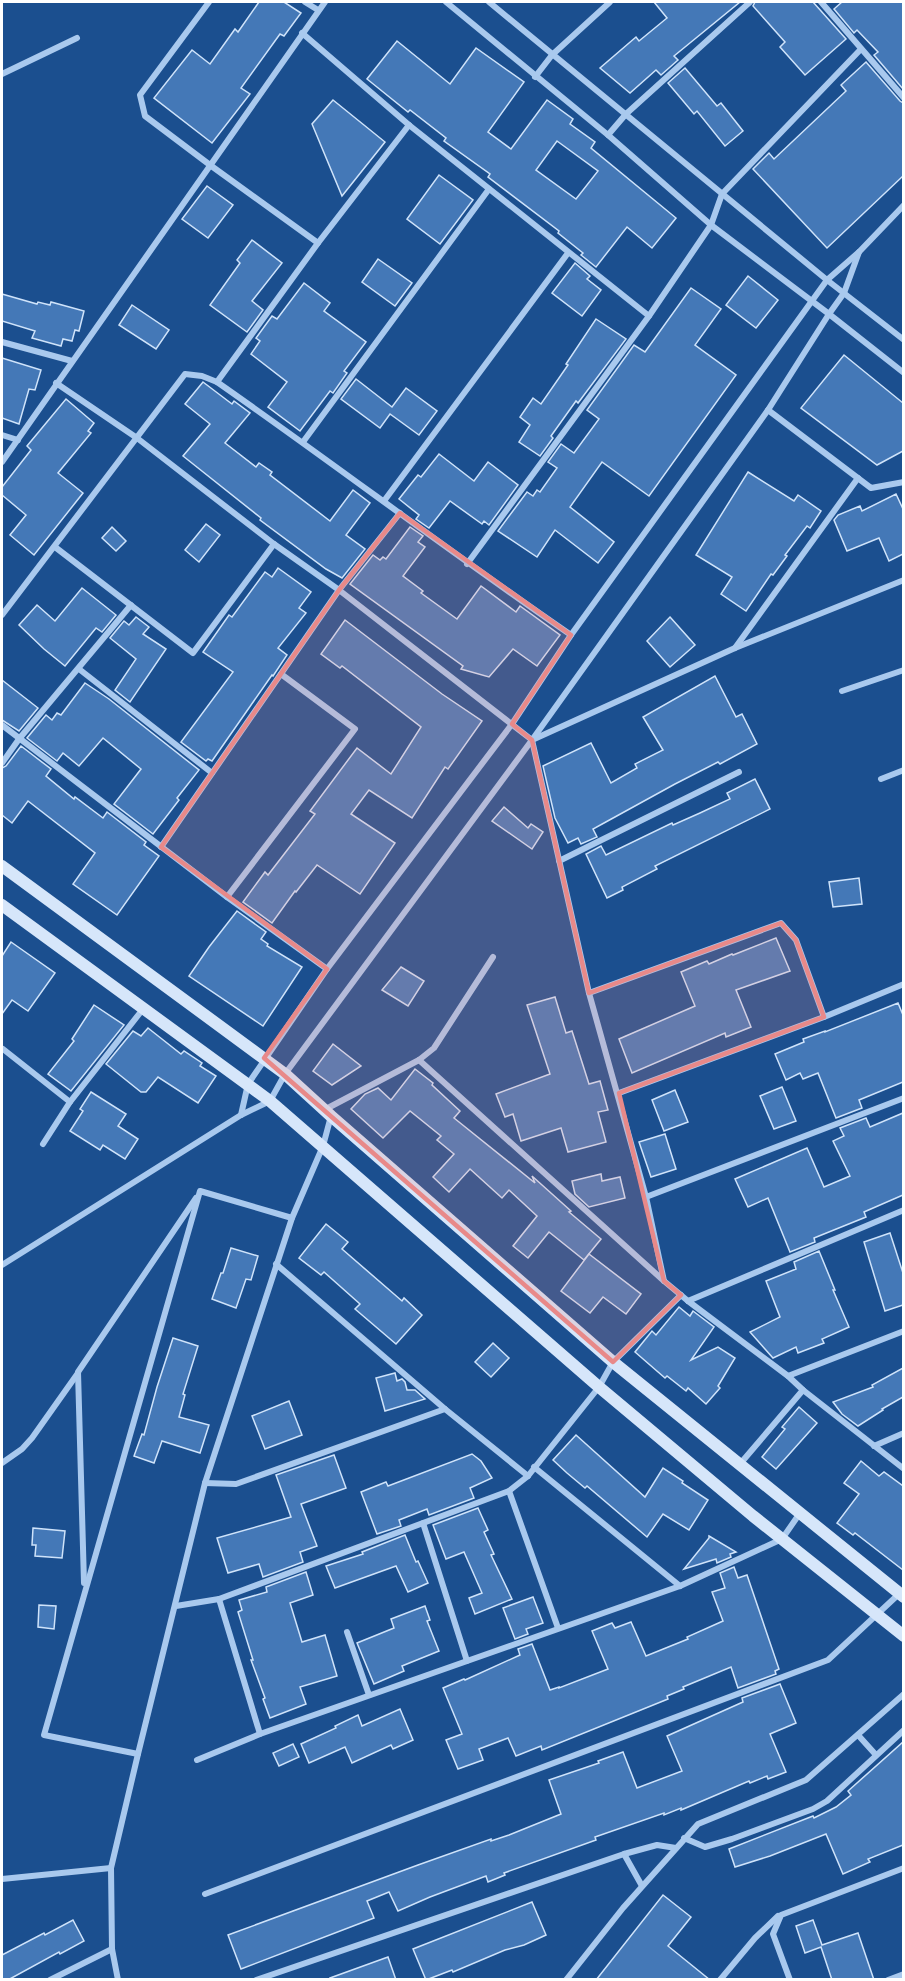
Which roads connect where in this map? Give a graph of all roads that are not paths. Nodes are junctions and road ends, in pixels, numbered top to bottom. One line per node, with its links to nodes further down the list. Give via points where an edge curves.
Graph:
1 (209, 2): 20 (street, via 140,94 145,116)
2 (305, 2): 9 (street)
3 (325, 2): 9 (street)
4 (446, 2): 15 (street)
5 (489, 2): 13 (street)
6 (610, 2): 13 (street)
7 (750, 2): 17 (street)
8 (821, 2): 12 (street)
9 (318, 10): 10 (street)
10 (302, 33): 18 (street); 20 (street)
11 (77, 38): 14 (street)
12 (861, 49): 16 (street); 22 (street)
13 (552, 55): 15 (street); 17 (street)
14 (2, 74)
15 (535, 76): 19 (street)
16 (903, 98)
17 (626, 114): 19 (street); 22 (street)
18 (409, 125): 21 (street); 25 (street)
19 (608, 135): 24 (street)
20 (210, 165): 25 (street); 35 (street)
21 (489, 189): 27 (street); 43 (street)
22 (722, 194): 24 (street); 28 (street)
23 (903, 205): 26 (street)
24 (711, 225): 30 (street); 32 (street)
25 (318, 243): 37 (street)
26 (859, 252): 28 (street); 29 (street)
27 (568, 253): 32 (street); 47 (street)
28 (827, 280): 29 (street); 30 (street)
29 (844, 293): 31 (street); 33 (street)
30 (811, 302): 31 (street); 56 (street)
31 (829, 314): 36 (street); 39 (street)
32 (649, 316): 51 (street)
33 (903, 340)
34 (2, 342): 35 (street)
35 (72, 361): 38 (street)
36 (903, 373)
37 (217, 382): 41 (street, via 185,374); 43 (street)
38 (56, 383): 41 (street); 42 (street)
39 (768, 410): 45 (street); 65 (street)
40 (2, 435): 42 (street)
41 (137, 438): 49 (street); 50 (street)
42 (18, 440): 44 (street)
43 (303, 442): 47 (street)
44 (2, 462)
45 (858, 478): 46 (street, via 871,488); 57 (street)
46 (903, 482)
47 (384, 501): 48 (street)
48 (400, 513): 51 (street); 53 (street)
49 (274, 544): 53 (street); 54 (street, via 193,653)
50 (55, 547): 54 (street); 55 (street)
51 (467, 564): 56 (street)
52 (903, 580): 57 (street)
53 (339, 590): 60 (street); 62 (street)
54 (131, 605): 58 (street)
55 (2, 615)
56 (571, 635): 62 (street)
57 (735, 648): 65 (street)
58 (79, 669): 64 (street); 69 (street)
59 (903, 670): 61 (street)
60 (282, 674): 69 (street); 74 (street, via 355,729)
61 (842, 691)
62 (513, 724): 65 (street); 77 (street)
63 (2, 725): 64 (street)
64 (19, 739): 66 (street); 71 (street)
65 (532, 740): 72 (street); 85 (street)
66 (2, 763)
67 (903, 770): 70 (street)
68 (739, 772): 72 (street)
69 (212, 773): 71 (street)
70 (881, 779)
71 (162, 847): 74 (street)
72 (559, 861): 79 (street)
73 (2, 866): 83 (street)
74 (227, 897): 77 (street)
75 (2, 905): 80 (street)
76 (493, 957): 84 (street, via 445,1033)
77 (327, 969): 83 (street)
78 (903, 984): 81 (street)
79 (589, 993): 81 (street, via 781,923 796,940); 87 (street)
80 (144, 1008): 86 (street); 90 (street)
81 (824, 1017): 87 (street)
82 (3, 1049): 90 (street)
83 (264, 1058): 85 (street); 86 (street)
84 (419, 1060): 91 (street); 101 (street)
85 (285, 1074): 89 (street); 91 (street)
86 (248, 1084): 89 (street); 92 (street)
87 (619, 1093): 96 (street)
88 (903, 1098): 96 (street)
89 (270, 1101): 92 (street); 94 (street)
90 (70, 1102): 93 (street)
91 (327, 1113): 94 (street); 105 (street)
92 (241, 1115): 100 (street)
93 (43, 1144)
94 (323, 1146): 98 (street); 108 (street)
95 (200, 1191): 98 (street); 106 (street); 124 (street)
96 (646, 1197): 101 (street)
97 (903, 1210): 103 (street)
98 (292, 1218): 99 (street)
99 (276, 1264): 110 (street); 118 (street)
100 (2, 1265)
101 (664, 1281): 102 (street)
102 (681, 1295): 103 (street); 105 (street)
103 (688, 1301): 107 (street)
104 (903, 1331): 107 (street)
105 (613, 1362): 108 (street); 114 (street)
106 (78, 1372): 113 (street, via 32,1438); 124 (street)
107 (788, 1376): 109 (street)
108 (599, 1387): 115 (street); 122 (street)
109 (803, 1390): 112 (street); 114 (street)
110 (445, 1409): 117 (street); 118 (street, via 236,1484)
111 (903, 1433): 112 (street)
112 (874, 1446): 116 (street)
113 (2, 1464)
114 (740, 1464): 120 (street)
115 (534, 1467): 117 (street); 123 (street)
116 (903, 1469)
117 (528, 1476): 119 (street)
118 (205, 1483): 127 (street)
119 (509, 1491): 121 (street); 129 (street)
120 (800, 1513): 122 (street); 125 (street)
121 (423, 1523): 126 (street); 132 (street)
122 (782, 1539): 123 (street); 128 (street)
123 (680, 1586): 129 (street)
124 (85, 1590): 138 (street, via 44,1735)
125 (902, 1594): 128 (street)
126 (219, 1599): 127 (street); 136 (street)
127 (176, 1606): 138 (street)
128 (876, 1615): 131 (street); 148 (street, via 828,1660)
129 (558, 1628): 132 (street)
130 (347, 1632): 134 (street)
131 (903, 1636)
132 (466, 1661): 134 (street)
133 (903, 1694): 137 (street)
134 (369, 1695): 136 (street)
135 (903, 1730): 139 (street)
136 (260, 1734): 140 (street)
137 (858, 1735): 139 (street); 141 (street, via 806,1780 698,1824)
138 (138, 1754): 144 (street)
139 (876, 1755): 141 (street, via 813,1809 705,1847)
140 (197, 1760)
141 (684, 1838): 142 (street)
142 (676, 1848): 143 (street, via 657,1845); 147 (street)
143 (624, 1854): 147 (street); 154 (street)
144 (111, 1868): 146 (street); 150 (street)
145 (903, 1868): 149 (street)
146 (2, 1879)
147 (642, 1886): 155 (street)
148 (205, 1894)
149 (780, 1915): 156 (street); 157 (street, via 773,1934)
150 (112, 1949): 152 (street); 153 (street)
151 (903, 1974): 158 (street)
152 (50, 1980)
153 (118, 1980)
154 (256, 1980)
155 (566, 1980)
156 (720, 1980)
157 (790, 1980)
158 (888, 1980)

